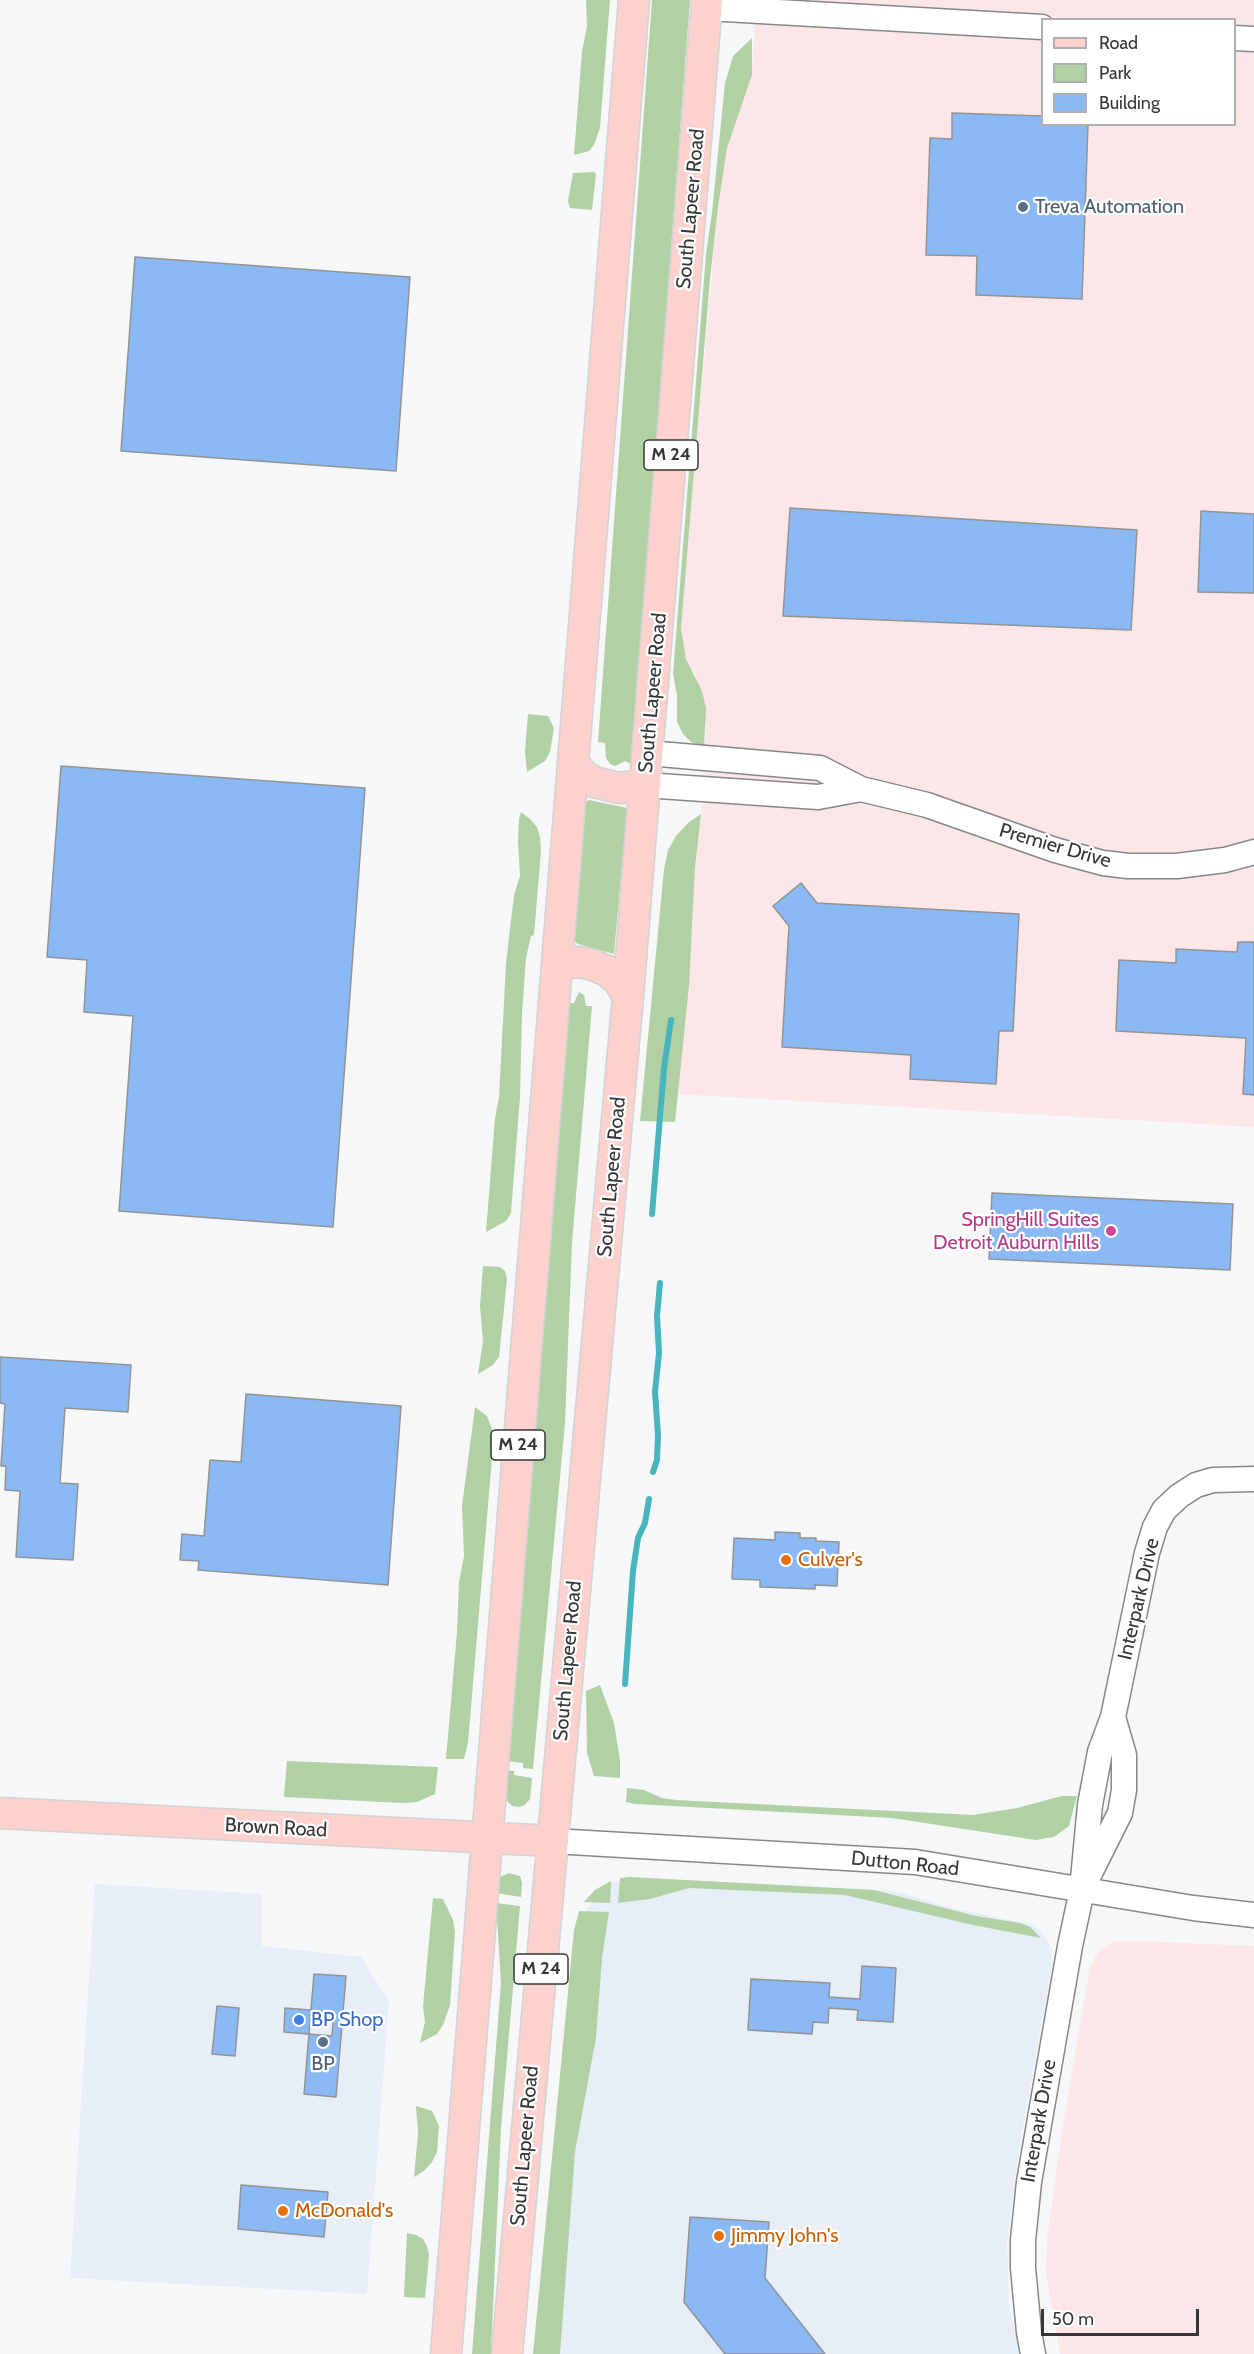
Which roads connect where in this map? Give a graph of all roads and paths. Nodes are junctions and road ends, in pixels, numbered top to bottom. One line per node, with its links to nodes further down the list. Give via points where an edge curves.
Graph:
1 (634, 0): 7 (main road, M 24)
2 (707, 4): 3 (street); 6 (main road, South Lapeer Road / M 24)
3 (1041, 27)
4 (1236, 38): 5 (street)
5 (1254, 39)
6 (648, 753): 8 (main road, South Lapeer Road / M 24); 9 (street, Premier Drive, via 820,768)
7 (573, 763): 8 (main road, via 584,776 606,786); 11 (main road, M 24)
8 (645, 786): 9 (street, Premier Drive, via 818,797); 12 (main road, South Lapeer Road / M 24)
9 (861, 789): 10 (street, Premier Drive, via 927,805 1103,863 1177,866)
10 (1254, 852)
11 (557, 966): 12 (main road, via 580,962 593,965 618,980); 15 (main road, M 24)
12 (628, 996): 16 (main road, South Lapeer Road / M 24)
13 (1254, 1479): 17 (street, Interpark Drive, via 1228,1478 1196,1485 1164,1510 1155,1527 1113,1717 1124,1755 1120,1813)
14 (0, 1813): 15 (main road, Brown Road)
15 (486, 1838): 16 (main road, Brown Road); 19 (main road, M 24)
16 (553, 1841): 17 (street, Dutton Road, via 905,1861); 20 (main road, South Lapeer Road / M 24)
17 (1082, 1890): 18 (street, Dutton Road); 21 (street, Interpark Drive, via 1025,2209 1024,2288)
18 (1254, 1915)
19 (446, 2354)
20 (507, 2354)
21 (1033, 2354)

